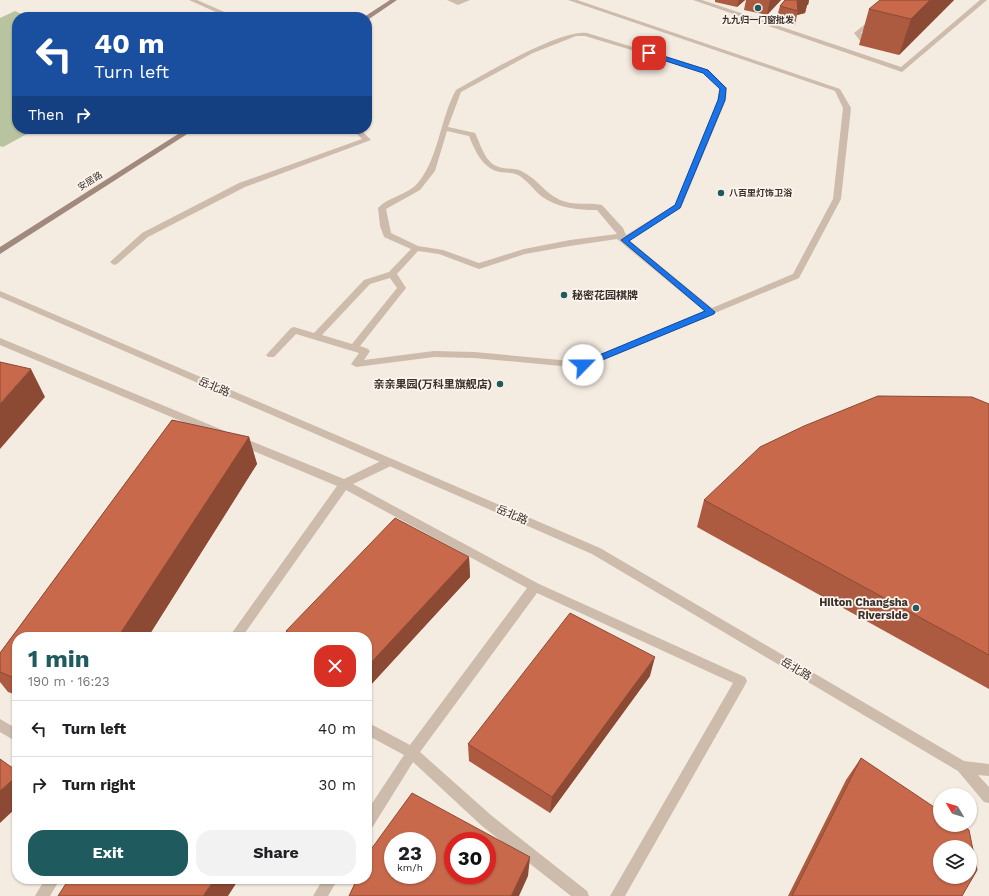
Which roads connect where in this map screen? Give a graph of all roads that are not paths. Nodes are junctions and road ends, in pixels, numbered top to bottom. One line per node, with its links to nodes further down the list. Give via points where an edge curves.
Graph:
1 (192, 0): 8 (street)
2 (394, 0): 10 (main road)
3 (450, 0): 4 (street, via 458,3)
4 (467, 0)
5 (571, 0): 21 (street, via 838,90 847,108 837,199 796,276)
6 (696, 0): 7 (street, via 902,70)
7 (984, 0)
8 (221, 12)
9 (881, 14): 11 (street, via 857,33 863,41)
10 (372, 15)
11 (878, 45)
12 (444, 128): 15 (street, via 472,135 481,156 497,169 517,171 558,203 582,208 599,207 620,230); 15 (street, via 458,91 531,52 574,34 593,36 706,71 723,88 722,100 678,206); 16 (street, via 432,169 422,182 417,188 382,208 387,235)
13 (184, 134): 17 (main road, 安居路)
14 (361, 134): 18 (street, via 367,140 242,184 145,235)
15 (624, 240): 16 (street, via 619,236 570,243 524,252 479,266 440,252); 21 (street)
16 (416, 248): 19 (street)
17 (0, 250)
18 (114, 262)
19 (392, 274): 22 (street, via 367,282); 24 (street, via 402,288)
20 (0, 294): 26 (street, 岳北路)
21 (711, 312): 24 (street, via 583,365 474,354 442,354 356,364 365,351)
22 (316, 336): 24 (street); 25 (street, via 294,330)
23 (0, 341): 27 (street)
24 (354, 348)
25 (271, 355)
26 (389, 462): 27 (street); 34 (street, 岳北路, via 596,551)
27 (344, 484): 28 (street); 29 (street)
28 (535, 587): 33 (street); 43 (street, via 742,681)
29 (239, 632)
30 (0, 725): 32 (street)
31 (372, 731): 33 (street)
32 (12, 733)
33 (412, 753): 37 (street); 42 (street, via 486,821)
34 (962, 767): 35 (street); 36 (street, 岳北路)
35 (989, 770)
36 (989, 797)
37 (372, 815)
38 (50, 884): 40 (street)
39 (328, 884): 41 (street)
40 (42, 896)
41 (320, 896)
42 (582, 896)
43 (617, 896)

